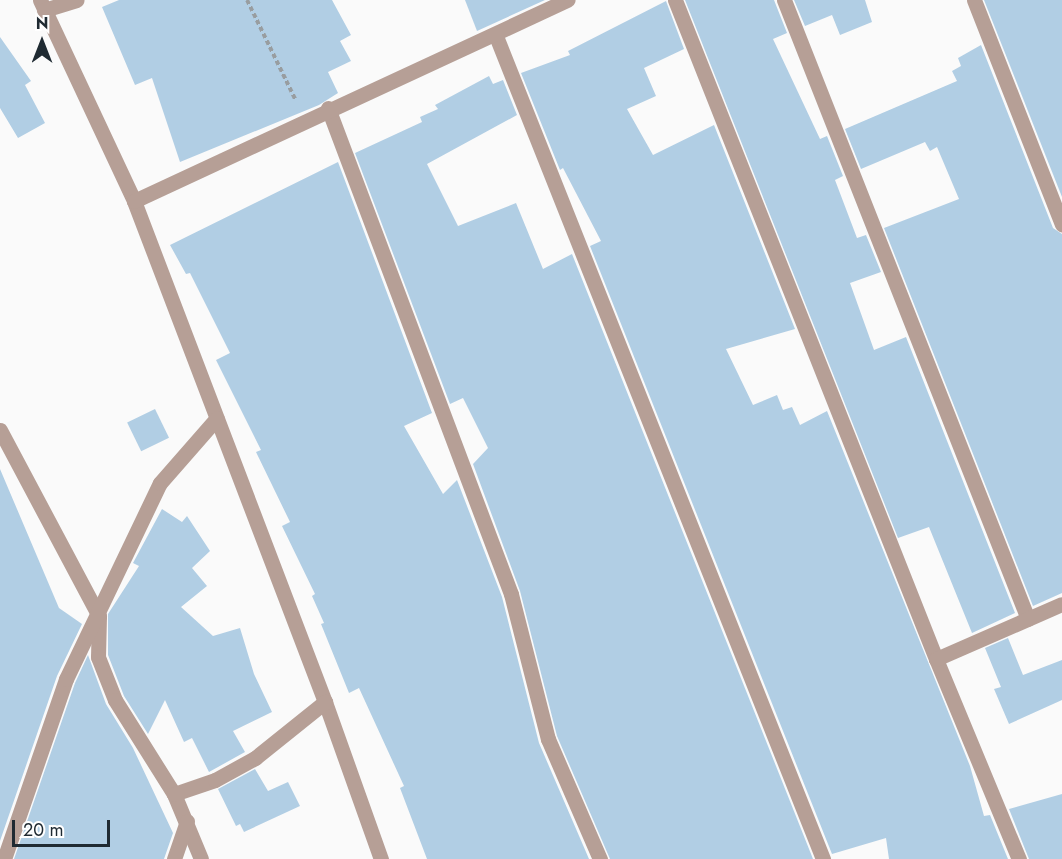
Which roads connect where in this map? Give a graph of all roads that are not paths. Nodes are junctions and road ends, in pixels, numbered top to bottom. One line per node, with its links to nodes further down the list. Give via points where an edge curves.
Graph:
1 (76, 0): 6 (street)
2 (568, 0): 7 (street)
3 (675, 0): 16 (street)
4 (784, 0): 15 (street)
5 (974, 0): 10 (street)
6 (42, 5): 9 (street)
7 (496, 36): 8 (street); 25 (street)
8 (328, 108): 9 (street); 24 (street, via 511,594 548,739)
9 (134, 201): 11 (street)
10 (1062, 224)
11 (217, 418): 14 (street, via 160,483); 17 (street)
12 (0, 430): 14 (street)
13 (1062, 604): 15 (street)
14 (99, 616): 18 (street, via 98,657 115,700); 20 (street, via 66,679)
15 (1029, 619): 16 (street)
16 (936, 659): 26 (street)
17 (325, 702): 18 (street, via 255,758 215,780); 23 (street)
18 (174, 794): 19 (street)
19 (187, 821): 21 (street); 22 (street)
20 (4, 859)
21 (174, 859)
22 (201, 859)
23 (381, 859)
24 (600, 859)
25 (823, 859)
26 (1019, 859)

